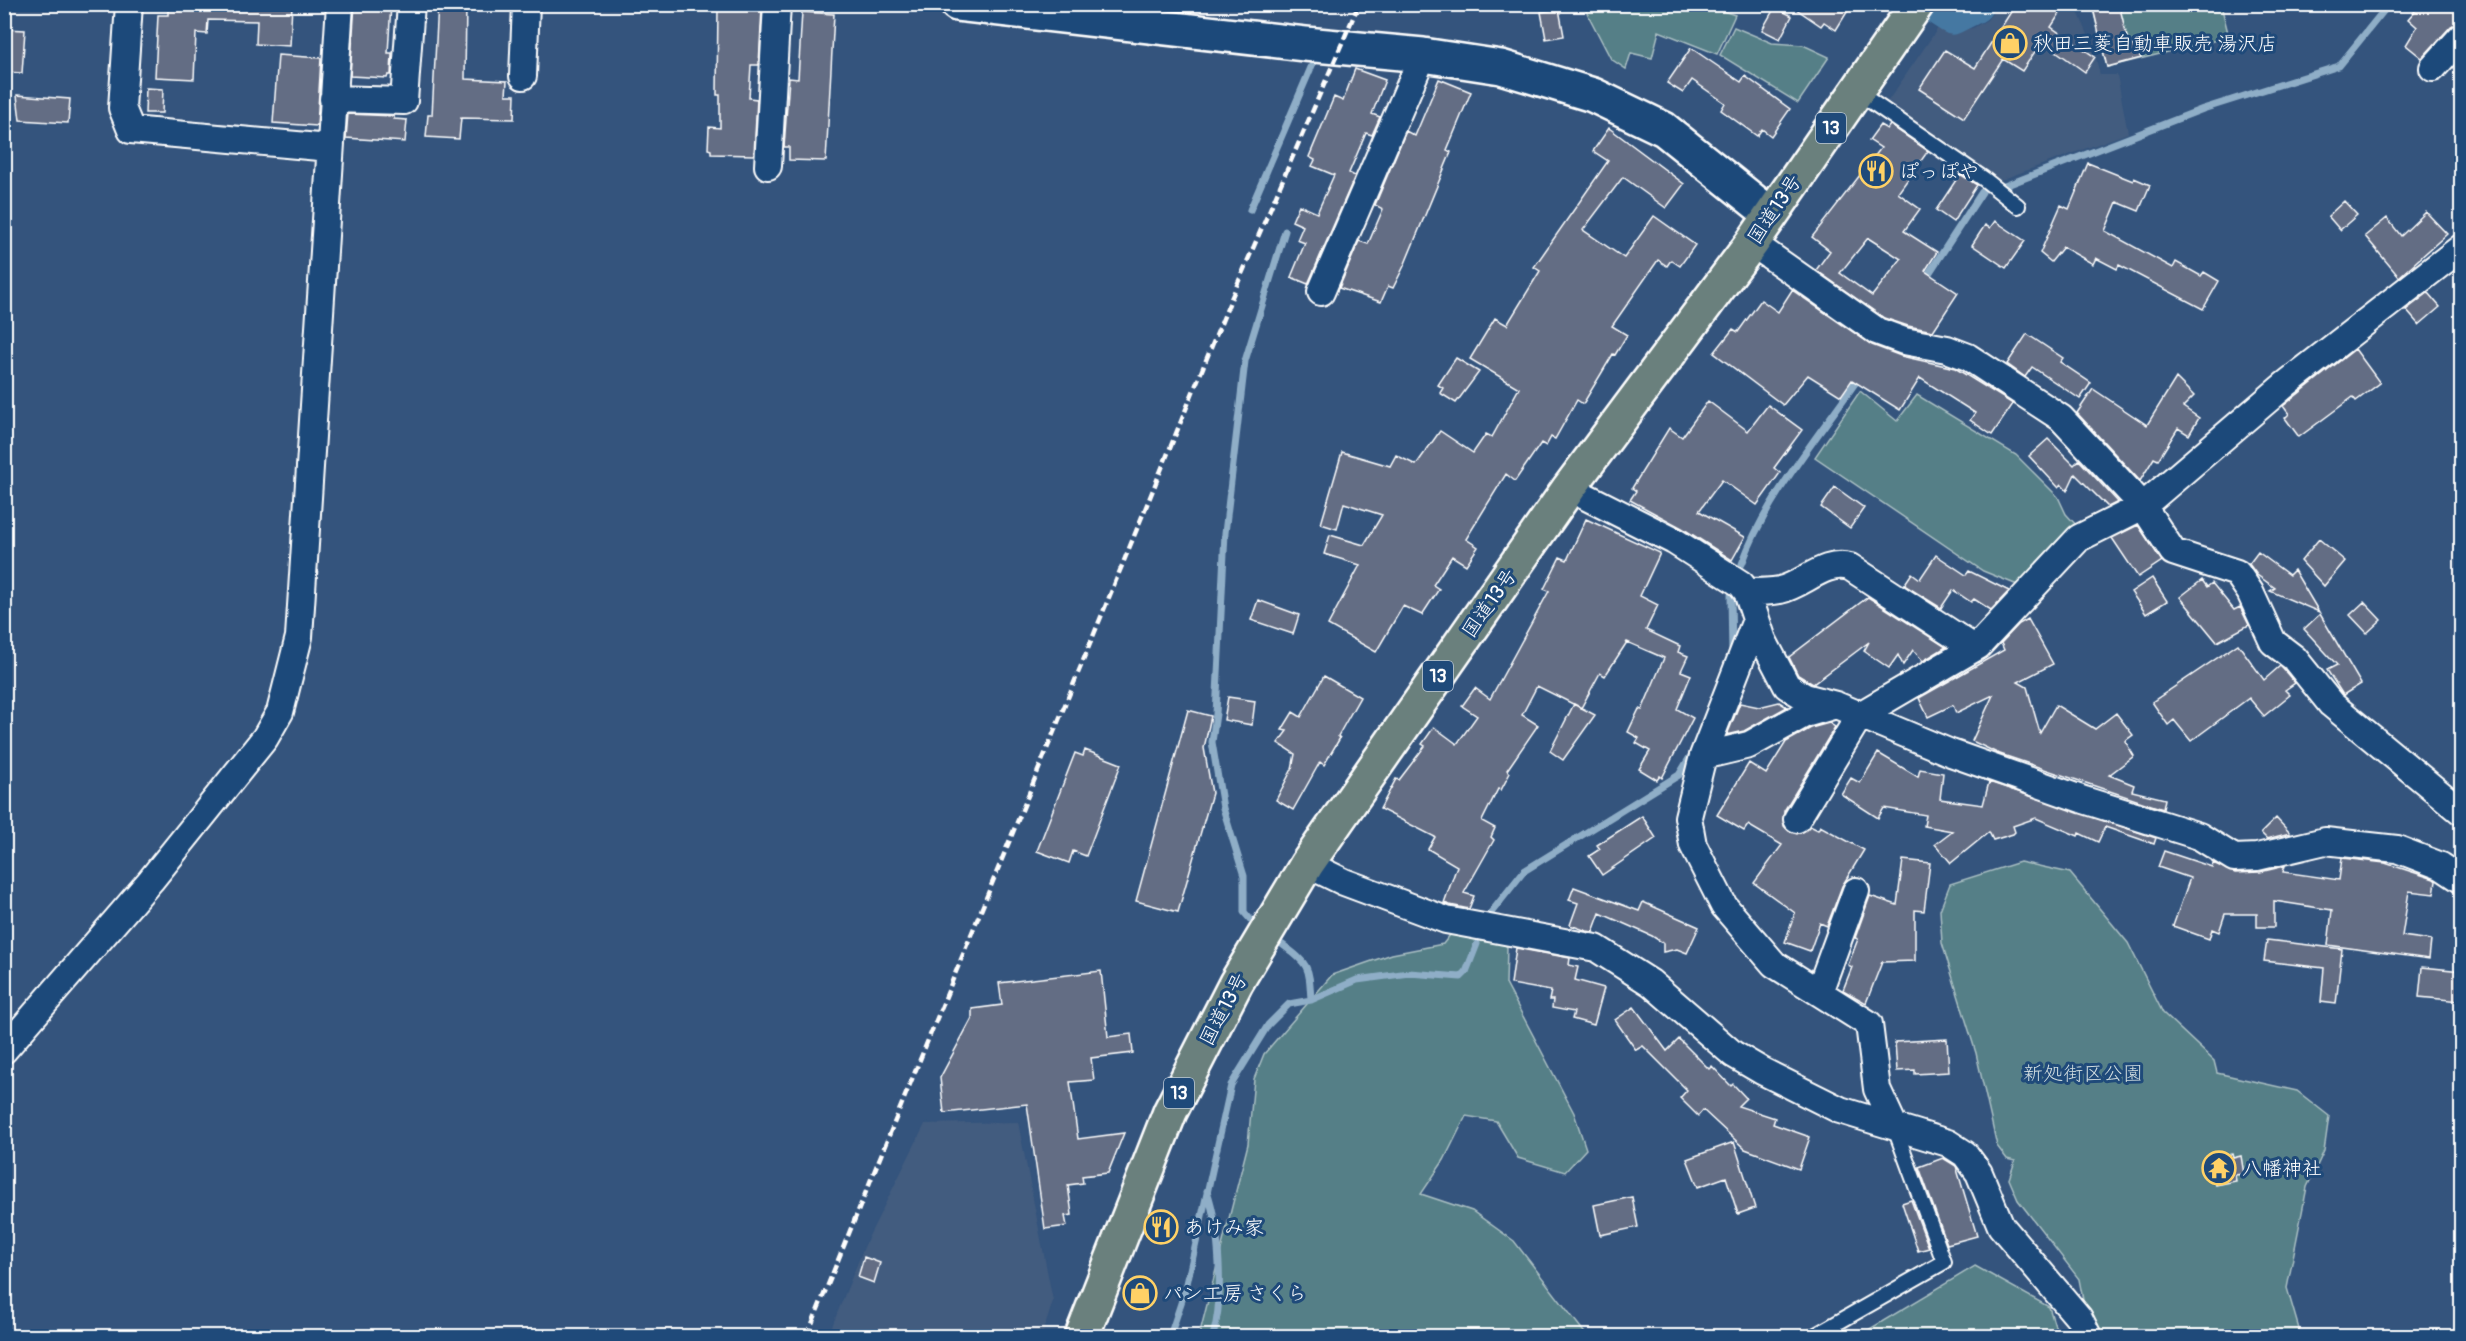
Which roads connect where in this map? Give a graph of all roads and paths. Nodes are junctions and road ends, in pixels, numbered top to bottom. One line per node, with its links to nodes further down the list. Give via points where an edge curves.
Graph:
1 (129, 4): 14 (street, via 122,108 130,130)
2 (340, 4): 13 (street)
3 (411, 4): 13 (street, via 404,102)
4 (526, 4): 11 (street)
5 (777, 4): 15 (street)
6 (957, 4): 9 (street)
7 (1917, 4): 12 (highway, 国道13号 / 13)
8 (2462, 36): 10 (street)
9 (1423, 55): 17 (street, via 1501,67 1593,95 1664,129); 20 (street)
10 (2433, 68)
11 (522, 76)
12 (1856, 91): 16 (lane); 17 (highway, 国道13号 / 13)
13 (333, 99): 14 (street)
14 (330, 148): 35 (street, via 299,637 280,712 265,738 152,880)
15 (768, 166)
16 (2018, 206)
17 (1770, 214): 18 (highway, 国道13号 / 13)
18 (1752, 243): 21 (highway, 国道13号 / 13); 22 (street, via 1877,331 1968,357 2061,418)
19 (2462, 247): 22 (street, via 2286,384)
20 (1321, 292)
21 (1569, 488): 23 (street, via 1674,541 1741,584); 31 (highway, 国道13号 / 13)
22 (2143, 506): 25 (street, via 2079,538); 29 (street, via 2173,552 2237,573 2273,642 2294,658 2331,704)
23 (1747, 592): 24 (street); 25 (street, via 1782,590 1840,564)
24 (1756, 620): 26 (street, via 1787,686 1806,697); 28 (street)
25 (1974, 648): 27 (street)
26 (1836, 705): 27 (street); 28 (street, via 1805,714 1749,745)
27 (1860, 715): 30 (street); 32 (street, via 1962,757 2199,836 2234,858 2257,857 2325,841 2397,849 2441,866)
28 (1703, 756): 34 (street, via 1688,817 1693,845 1724,906 1774,964)
29 (2462, 812)
30 (1797, 819)
31 (1307, 864): 36 (street, via 1446,920 1596,948 1651,983 1733,1054 1840,1110); 37 (highway, 国道13号 / 13, via 1236,983 1170,1112)
32 (2462, 880)
33 (1856, 891): 34 (street)
34 (1819, 992): 36 (street, via 1869,1024 1877,1089)
35 (4, 1050)
36 (1894, 1126): 38 (lane, via 1944,1262); 39 (street, via 1948,1143 1965,1154 1979,1173 2001,1226 2079,1318)
37 (1082, 1336)
38 (1814, 1336)
39 (2088, 1336)

